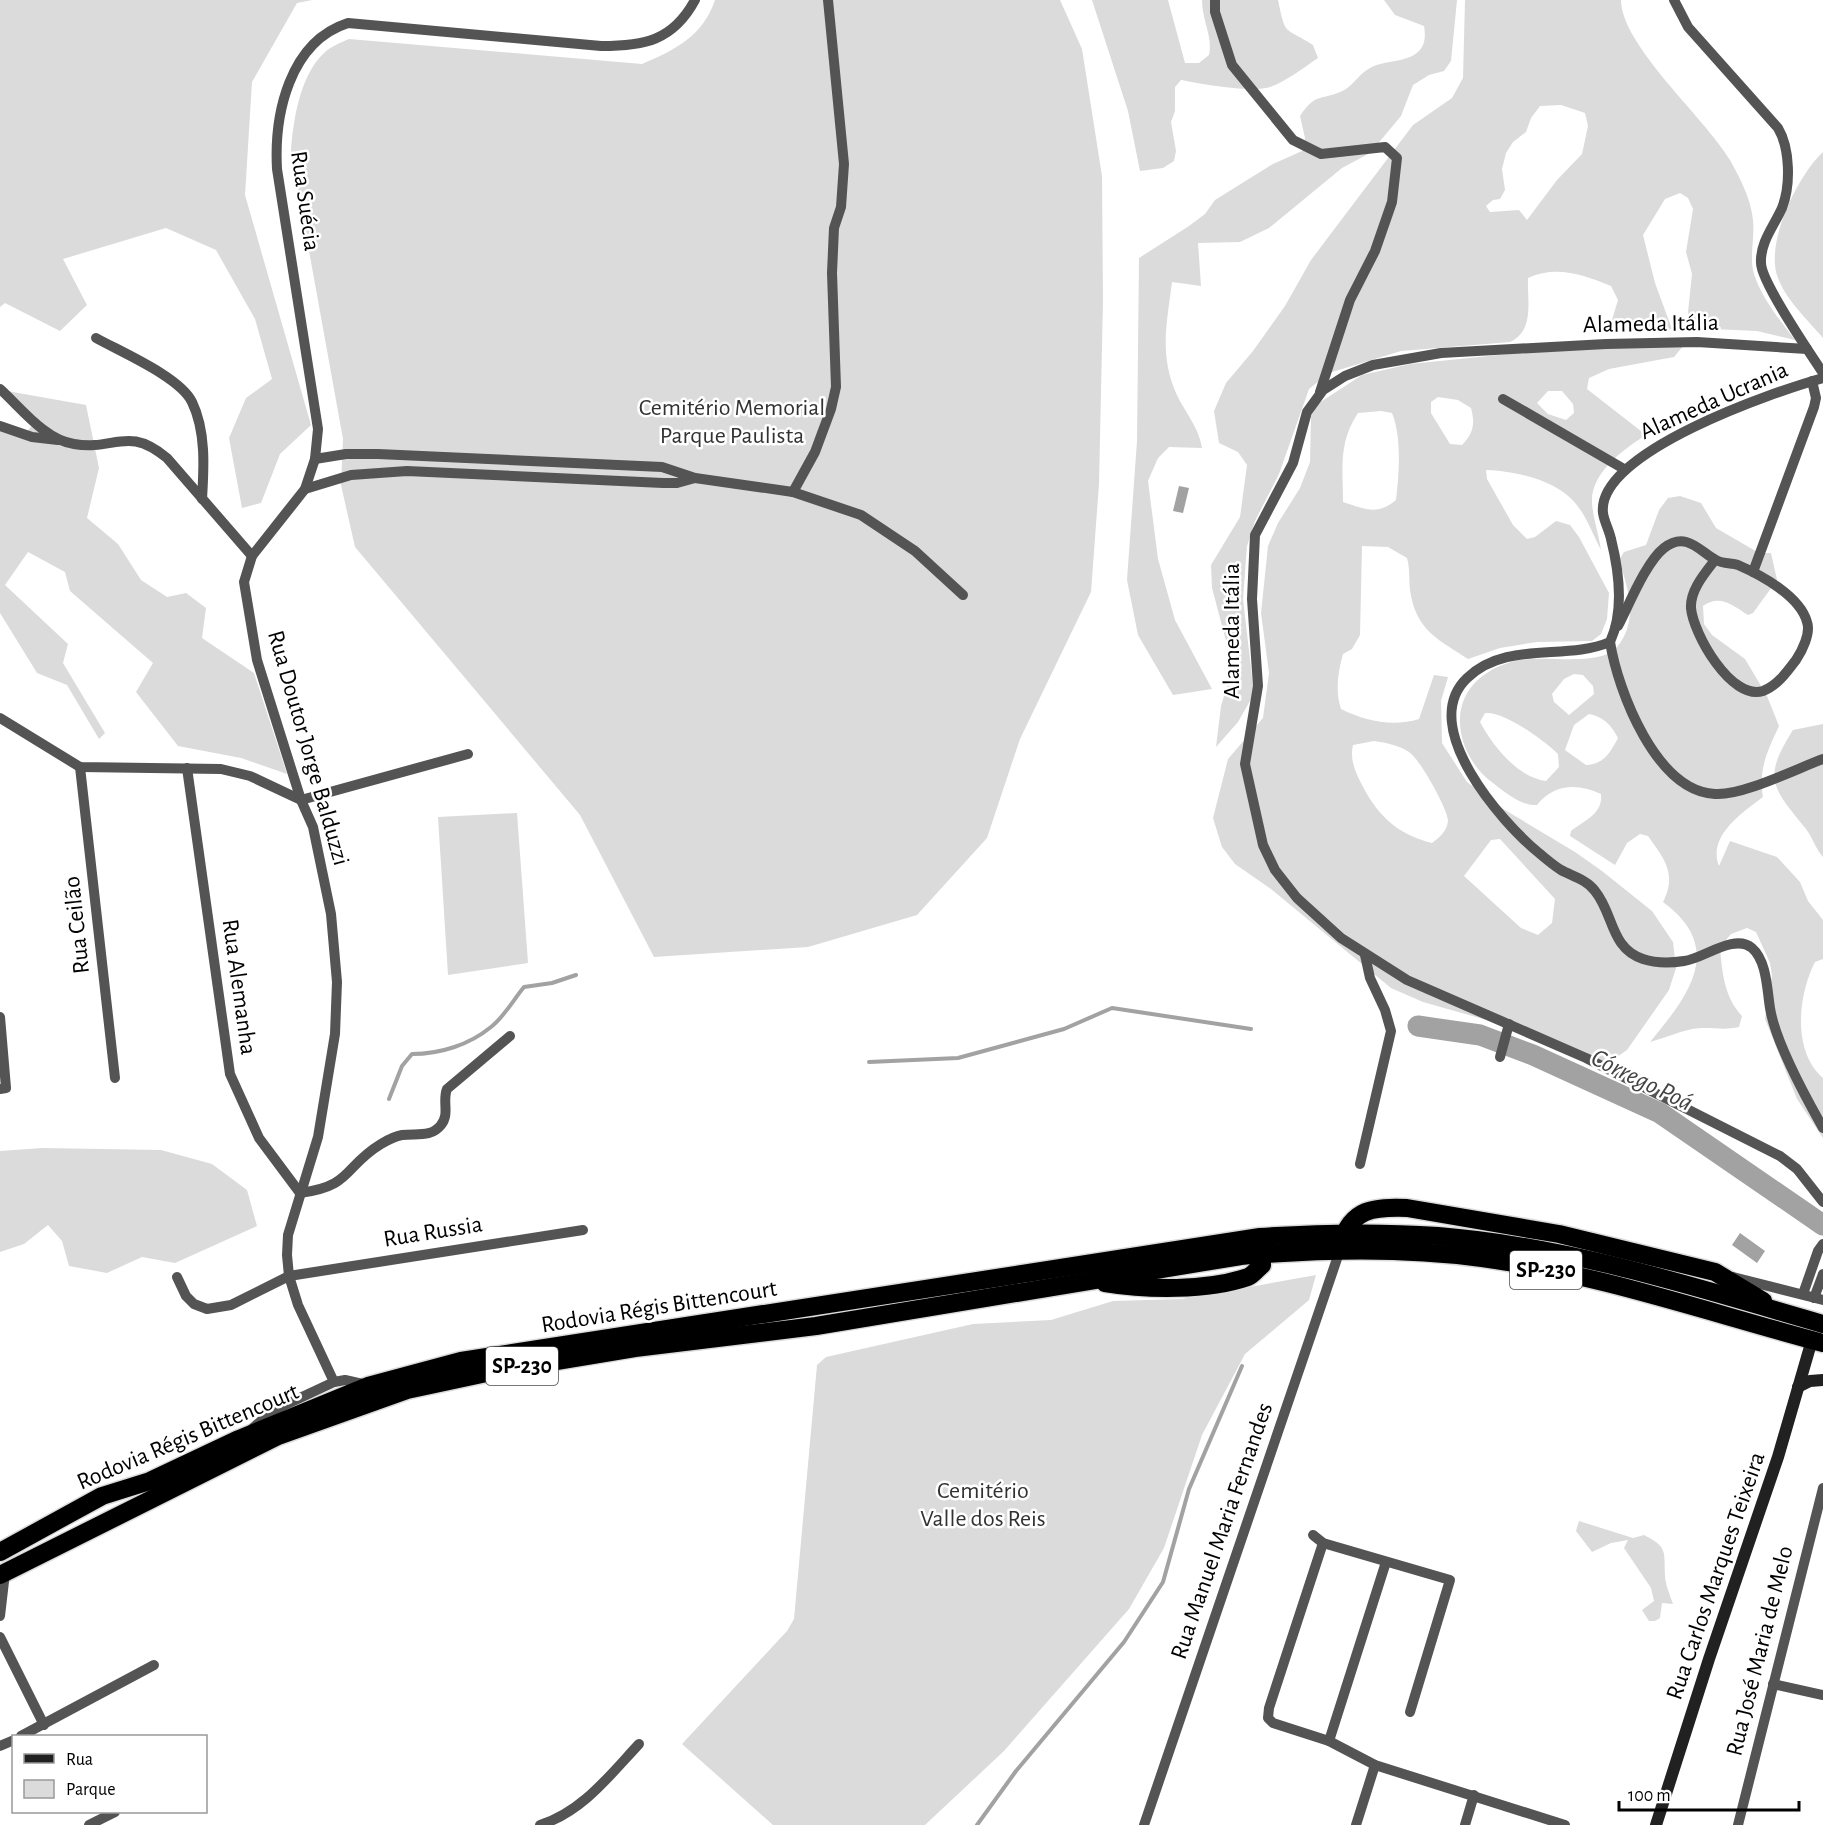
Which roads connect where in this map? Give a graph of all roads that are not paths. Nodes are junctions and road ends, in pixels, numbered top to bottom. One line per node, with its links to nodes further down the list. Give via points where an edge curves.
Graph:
1 (694, 0): 13 (street, Rua Suécia, via 666,35 626,46 370,23 348,23 328,30 314,42 300,60 285,97 276,139 277,170 318,429)
2 (828, 0): 17 (street, via 844,164 832,273 836,387 815,452)
3 (1215, 0): 9 (street, via 1215,12 1232,65 1293,140 1321,154 1386,147 1398,158 1392,202 1375,251 1350,300)
4 (1674, 0): 6 (street, via 1689,27 1785,140 1783,206 1762,249 1761,265 1768,287)
5 (96, 338): 18 (street, via 180,387 192,400 203,452)
6 (1807, 349): 7 (street); 9 (street, Alameda Itália, via 1697,342 1441,353 1373,365 1345,376)
7 (1819, 377): 14 (street, Alameda Ucrania, via 1664,442); 21 (street, via 1814,407)
8 (0, 389): 12 (street)
9 (1320, 394): 31 (street, Alameda Itália, via 1307,412 1293,463 1255,536 1252,599 1258,686 1245,764 1263,845 1275,870 1297,898)
10 (1503, 399): 14 (street)
11 (0, 426): 12 (street, via 32,437)
12 (60, 440): 18 (street, via 90,445 141,441 167,458)
13 (315, 459): 15 (street, via 357,454 539,460 662,467); 16 (street, Rua Suécia)
14 (1624, 469): 23 (street, Alameda Ucrania, via 1610,485 1603,512 1617,571)
15 (695, 478): 16 (street, via 663,483 407,471 351,475); 17 (street)
16 (305, 489): 19 (street, Rua Doutor Jorge Balduzzi)
17 (793, 492): 22 (street, via 861,515 915,551)
18 (202, 499): 19 (street)
19 (252, 556): 30 (street, Rua Doutor Jorge Balduzzi, via 244,582 257,660)
20 (1715, 560): 21 (street); 21 (street, via 1693,596 1691,607 1696,627 1726,677 1742,688 1761,692 1786,673 1799,655 1808,624 1801,609 1788,596); 23 (street, via 1694,544 1676,542 1664,548)
21 (1753, 572)
22 (963, 595)
23 (1616, 630): 24 (street, Alameda Ucrania)
24 (1610, 642): 27 (street, via 1627,705 1664,765 1685,785 1717,795); 38 (street, via 1584,651 1518,654 1485,665 1468,677 1458,690 1452,731 1461,757 1498,813 1520,836 1559,869 1595,890 1616,937 1627,951 1655,961 1685,961 1738,943 1750,946 1765,974 1771,1014)
25 (0, 718): 28 (street)
26 (468, 754): 30 (street)
27 (1823, 759)
28 (80, 767): 29 (street); 36 (street, Rua Ceilão)
29 (187, 768): 30 (street, via 221,769 250,776); 40 (street, Rua Alemanha, via 230,1074 259,1138)
30 (301, 800): 40 (street, Rua Doutor Jorge Balduzzi, via 313,827 331,914 337,982 335,1034 318,1137)
31 (1365, 955): 33 (street, Alameda Itália, via 1407,980); 39 (street, via 1390,1031)
32 (0, 1017): 37 (street, via 6,1089)
33 (1509, 1024): 35 (street); 41 (street, Alameda Itália, via 1586,1058 1780,1156 1797,1169)
34 (510, 1036): 40 (street, via 447,1089 446,1114 432,1132 401,1135 381,1144 338,1184)
35 (1500, 1057)
36 (115, 1078)
37 (0, 1089)
38 (1823, 1128)
39 (1360, 1164)
40 (300, 1193): 48 (street, Rua Doutor Jorge Balduzzi, via 288,1235)
41 (1823, 1202)
42 (583, 1230): 48 (street, Rua Russia)
43 (1342, 1243): 45 (highway, SP-230); 45 (highway, SP-230, via 1322,1234); 46 (highway, via 1355,1217 1368,1211 1407,1208 1559,1234); 51 (highway, SP-230, via 1436,1236 1566,1256); 53 (highway, SP-230, via 1534,1267); 80 (street, Rua Manuel Maria Fernandes, via 1256,1514)
44 (1823, 1244): 50 (street, via 1818,1251)
45 (1261, 1246): 56 (highway, Rodovia Régis Bittencourt / SP-230, via 1111,1262 461,1361); 64 (highway, Rodovia Régis Bittencourt / SP-230, via 1086,1282 816,1326 623,1350 406,1390 278,1436)
46 (1715, 1272): 50 (street); 51 (highway)
47 (1823, 1274): 50 (street)
48 (289, 1275): 49 (street, Rua Russia, via 231,1305 207,1309 186,1296); 55 (street, Rua Doutor Jorge Balduzzi, via 307,1326)
49 (177, 1276)
50 (1814, 1297)
51 (1783, 1312): 52 (highway, SP-230)
52 (1823, 1323)
53 (1818, 1341): 57 (street, Rua Carlos Marques Teixeira)
54 (1823, 1380): 57 (street)
55 (334, 1382): 56 (street, via 345,1380); 58 (street, via 272,1411)
56 (368, 1386): 58 (highway, Rodovia Régis Bittencourt / SP-230)
57 (1798, 1387): 84 (street, Rua Carlos Marques Teixeira)
58 (239, 1439): 62 (highway, Rodovia Régis Bittencourt / SP-230, via 150,1481 102,1496)
59 (1823, 1488): 68 (street, Rua José Maria de Melo)
60 (1313, 1535): 61 (street)
61 (1323, 1543): 63 (street); 73 (street, via 1268,1718)
62 (0, 1552)
63 (1386, 1562): 70 (street, via 1450,1580); 73 (street)
64 (2, 1574): 65 (street)
65 (0, 1616)
66 (0, 1637): 71 (street)
67 (154, 1665): 71 (street)
68 (1773, 1684): 69 (street); 85 (street, Rua José Maria de Melo)
69 (1823, 1695)
70 (1410, 1712)
71 (44, 1725): 72 (street)
72 (25, 1735)
73 (1329, 1741): 75 (street)
74 (639, 1744): 79 (street, via 581,1805)
75 (1375, 1765): 76 (street); 81 (street)
76 (1474, 1795): 82 (street); 83 (street)
77 (113, 1813): 78 (street)
78 (89, 1825)
79 (540, 1825)
80 (1144, 1825)
81 (1356, 1825)
82 (1465, 1825)
83 (1565, 1825)
84 (1656, 1825)
85 (1738, 1825)

